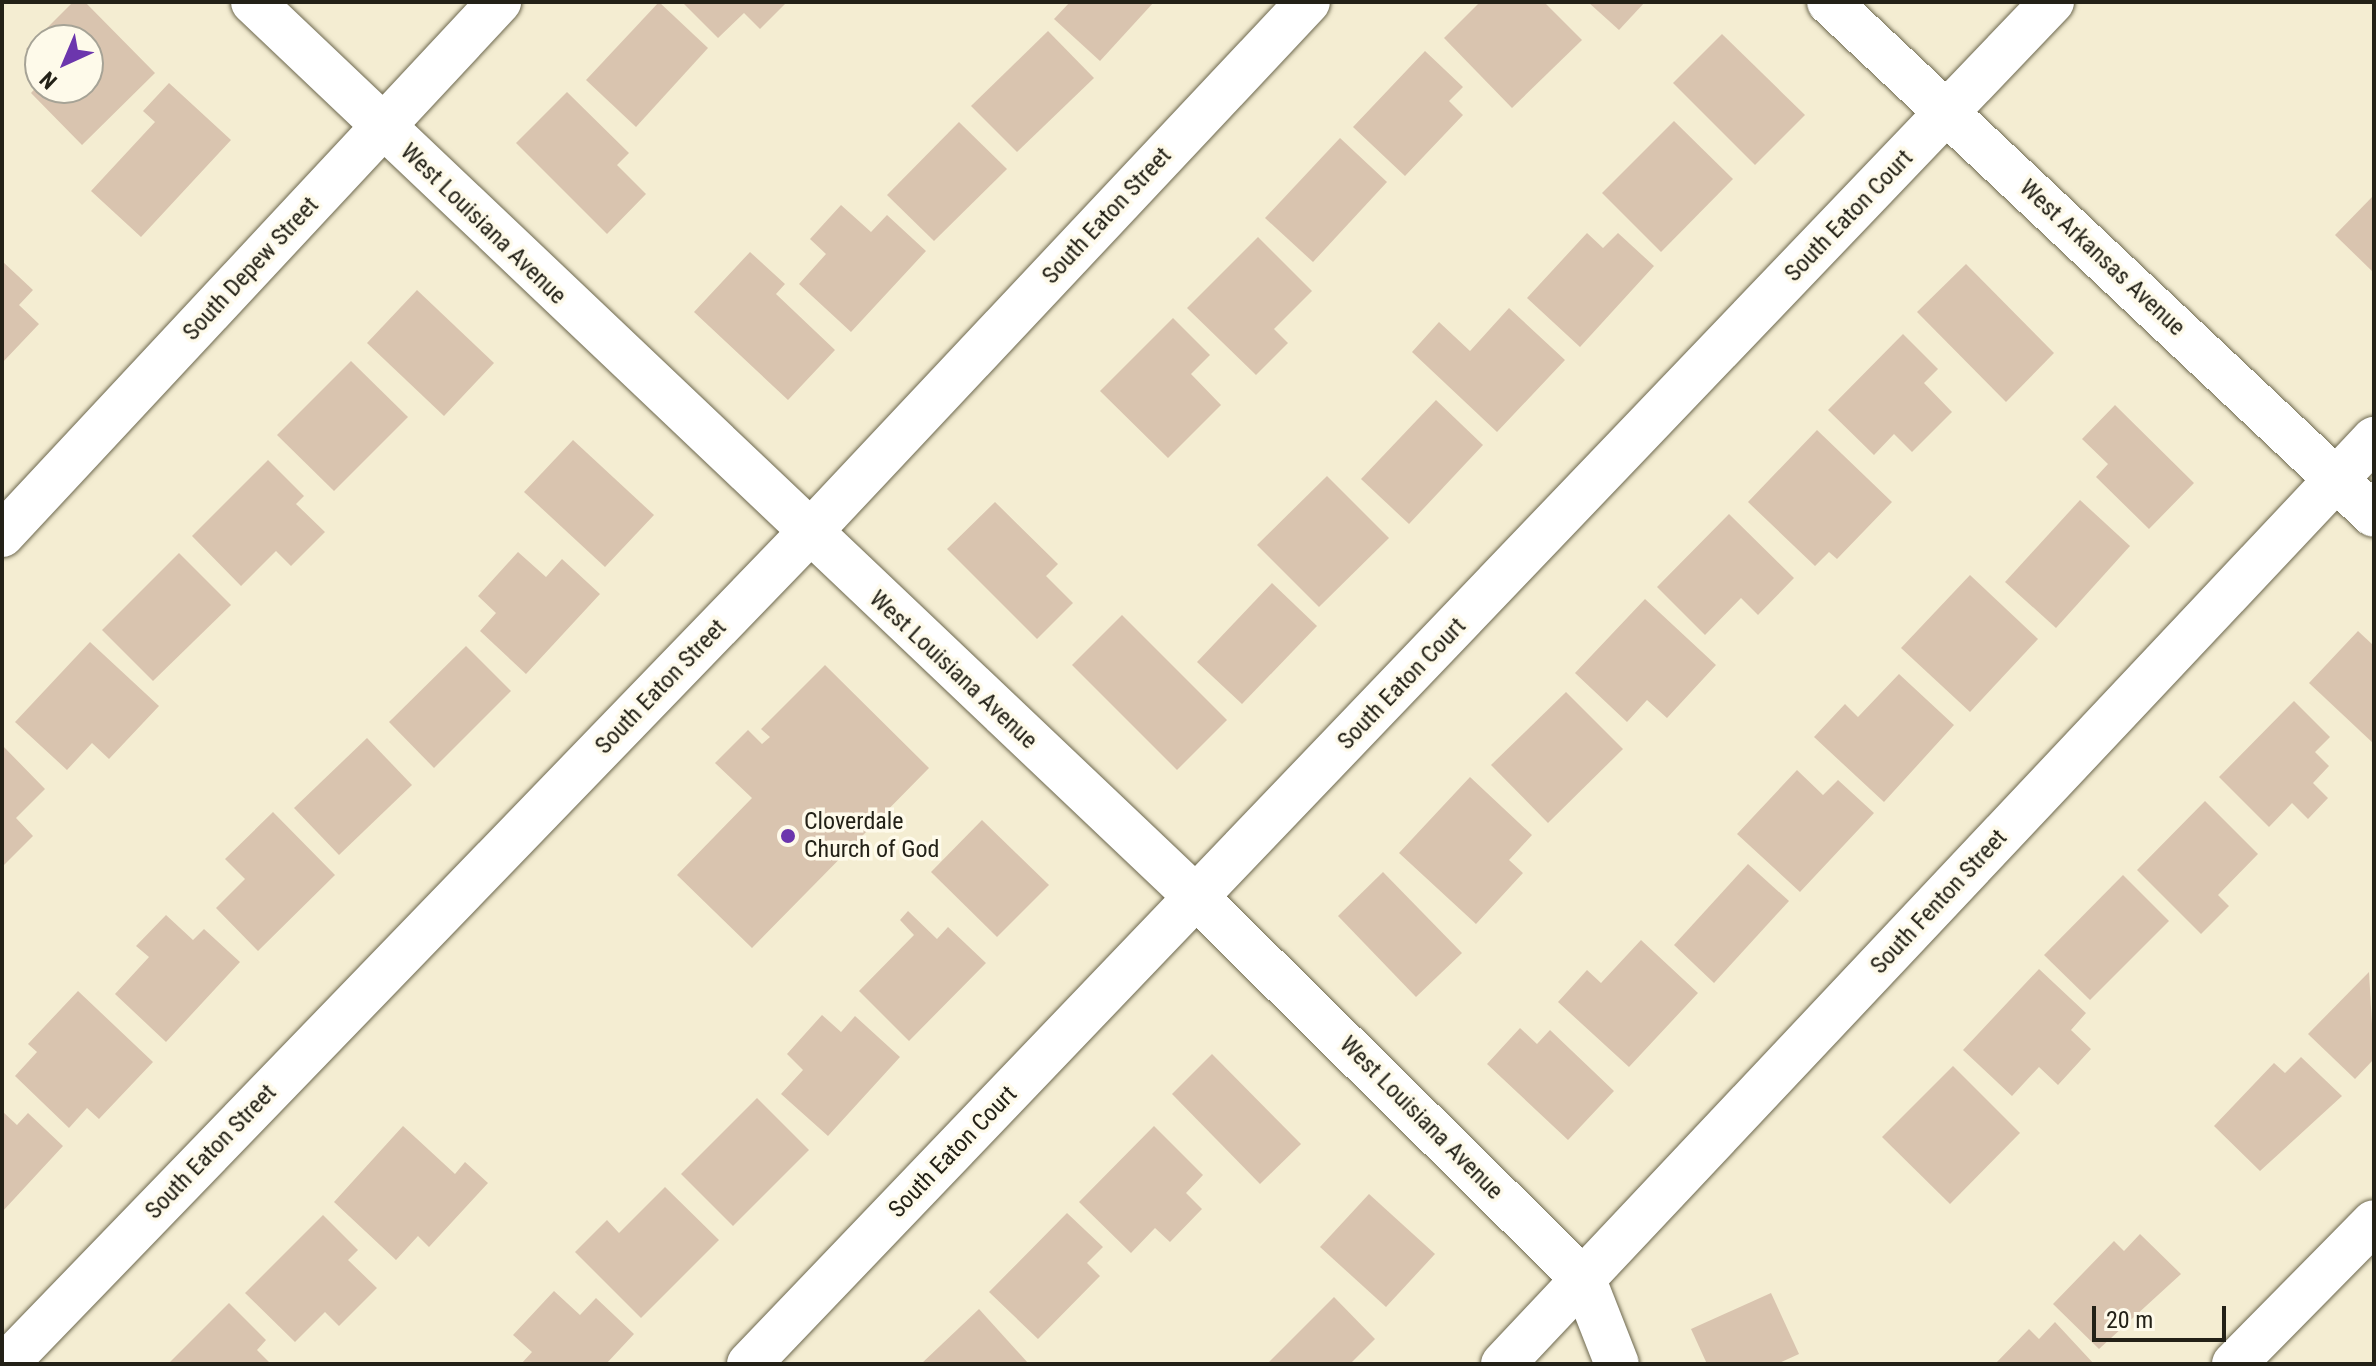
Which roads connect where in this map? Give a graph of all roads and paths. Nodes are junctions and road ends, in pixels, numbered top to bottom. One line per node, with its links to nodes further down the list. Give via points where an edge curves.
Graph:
1 (253, 2): 7 (street, West Louisiana Avenue)
2 (499, 2): 7 (street, South Depew Street)
3 (1308, 2): 11 (street, South Eaton Street)
4 (1829, 2): 6 (street, West Arkansas Avenue)
5 (2052, 2): 6 (street, South Eaton Court)
6 (1947, 114): 9 (street, West Arkansas Avenue); 13 (street, South Eaton Court)
7 (382, 127): 11 (street, West Louisiana Avenue); 12 (street, South Depew Street)
8 (2374, 439): 9 (street, South Fenton Street)
9 (2337, 478): 10 (street, West Arkansas Avenue); 15 (street, South Fenton Street)
10 (2374, 515)
11 (808, 534): 13 (street, West Louisiana Avenue); 16 (street, South Eaton Street)
12 (2, 535)
13 (1197, 898): 15 (street, West Louisiana Avenue); 17 (street, South Eaton Court)
14 (2374, 1222): 20 (street)
15 (1584, 1280): 18 (street, South Fenton Street); 19 (street, West Louisiana Avenue)
16 (6, 1364)
17 (749, 1364)
18 (1503, 1364)
19 (1617, 1364)
20 (2234, 1364)

